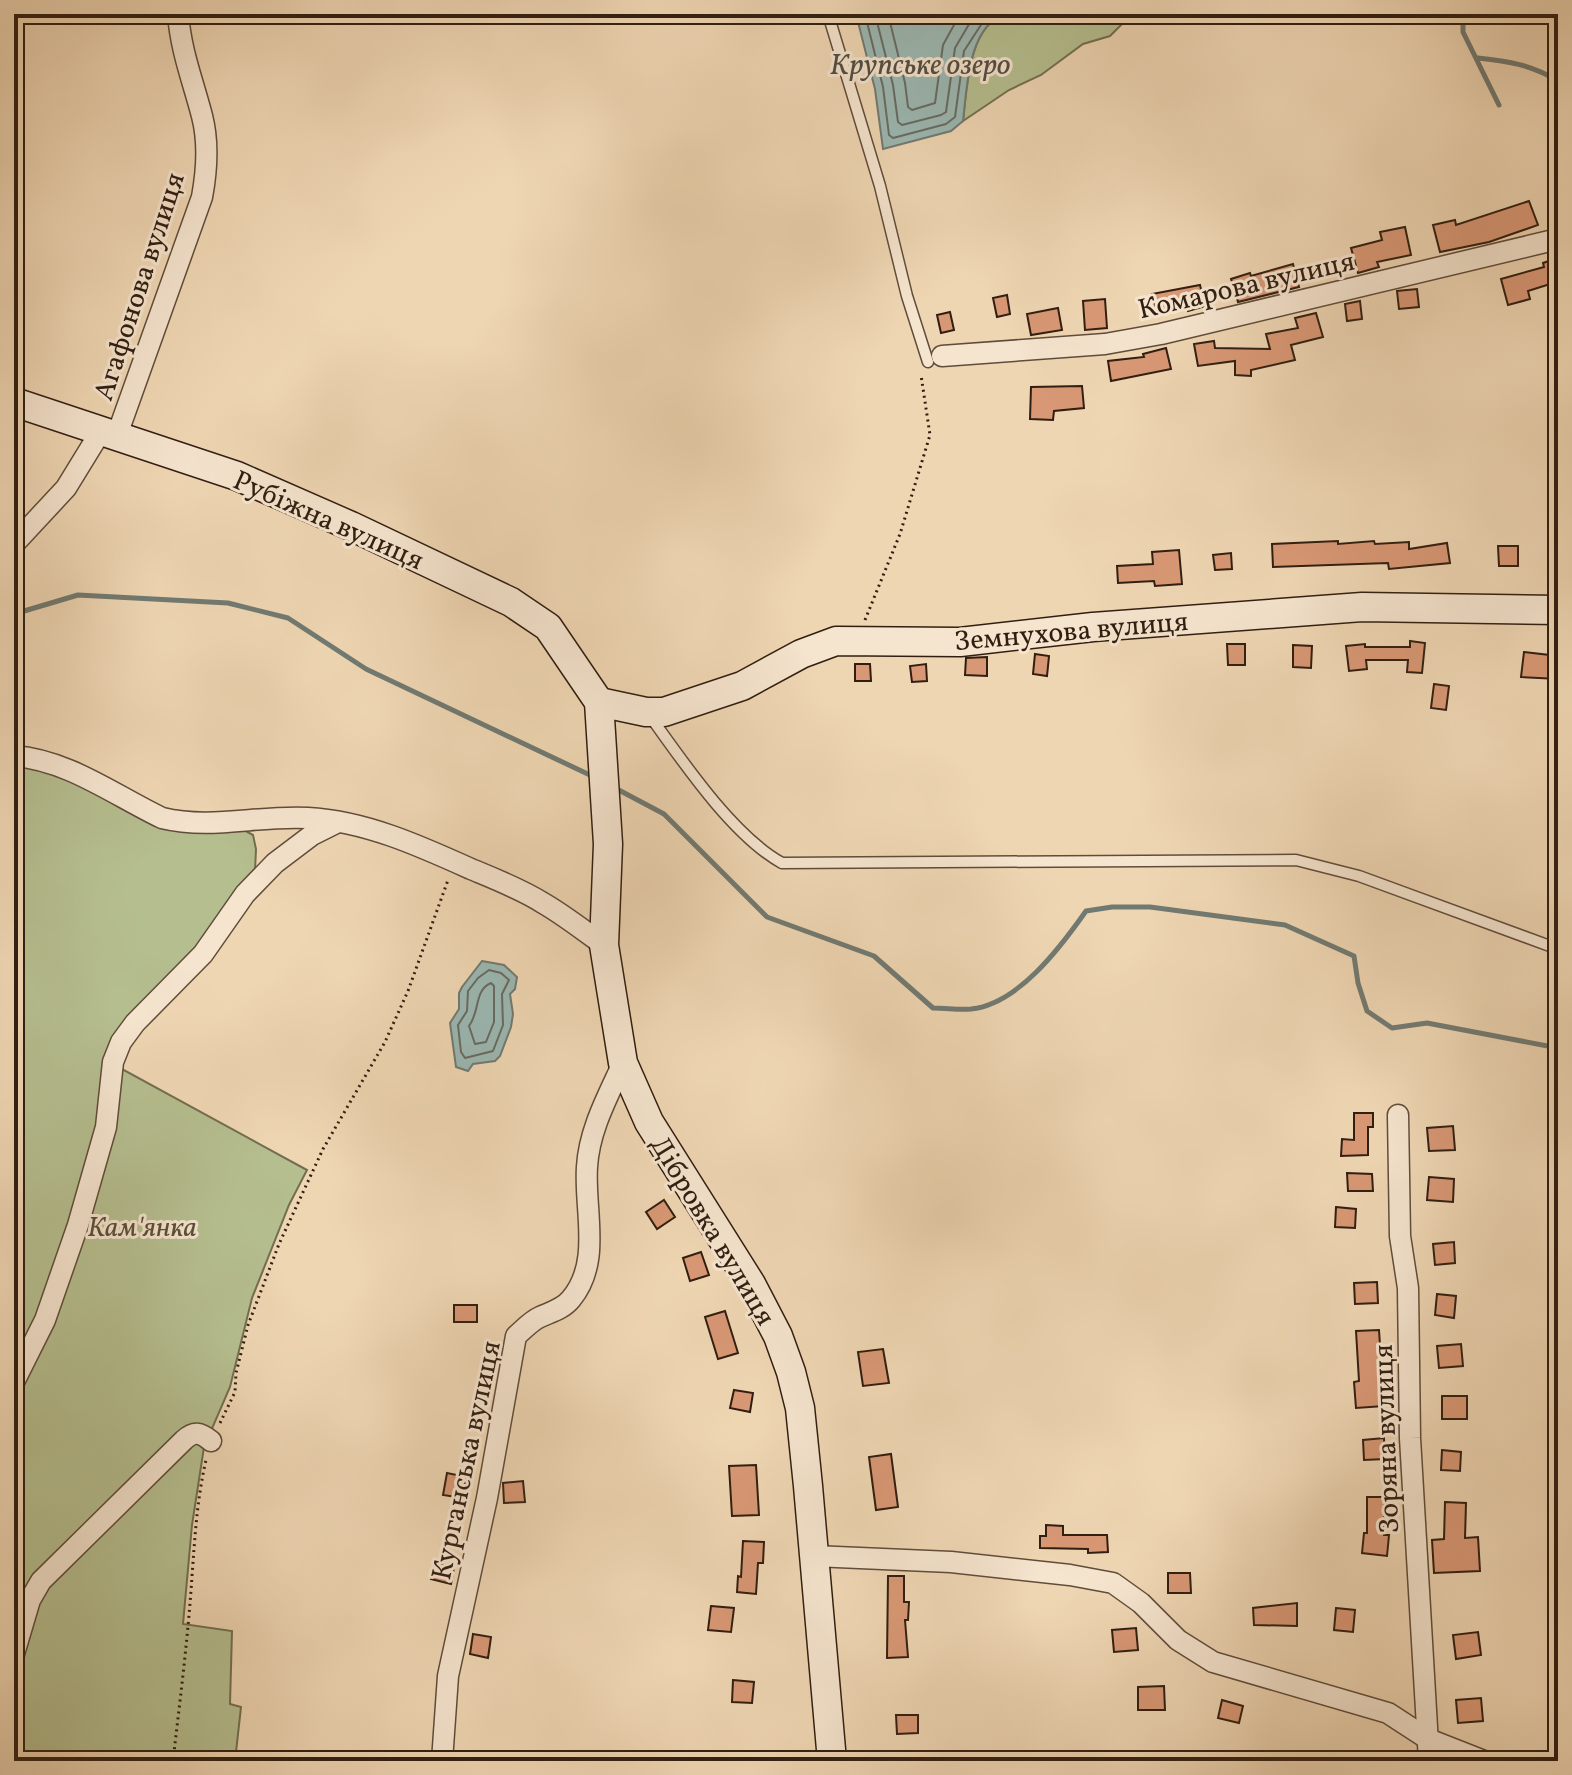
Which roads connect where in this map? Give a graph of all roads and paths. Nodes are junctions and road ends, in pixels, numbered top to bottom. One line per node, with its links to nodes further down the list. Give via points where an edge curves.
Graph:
1 (178, 14): 6 (street, Агафонова вулиця, via 181,49 203,118 202,197)
2 (828, 14): 4 (lane, via 907,296)
3 (1558, 239): 4 (street, Комарова вулиця, via 1161,334)
4 (931, 360): 9 (path, via 918,365 930,435 900,534 866,618)
5 (14, 402): 6 (street, Рубіжна вулиця)
6 (109, 433): 7 (street, Агафонова вулиця); 10 (street, Рубіжна вулиця, via 237,476 511,602 548,627)
7 (14, 544)
8 (1558, 610): 9 (street, Земнухова вулиця, via 1362,607 960,642)
9 (847, 641): 11 (street, Земнухова вулиця, via 801,654 742,686 664,712)
10 (599, 702): 11 (street, Земнухова вулиця); 15 (street, Дібровка вулиця, via 608,844)
11 (646, 712): 16 (lane, via 710,795 763,853 782,863 1296,860 1359,876)
12 (14, 756): 13 (street, via 62,768 178,822 279,817)
13 (338, 822): 14 (street, via 403,839); 19 (street, via 275,863 245,894 203,954 121,1042 113,1062 106,1127 78,1225 45,1320)
14 (456, 862): 15 (street, via 543,903); 20 (path, via 385,1042 323,1149 279,1244 248,1325 235,1392)
15 (604, 945): 17 (street, Дібровка вулиця)
16 (1558, 949)
17 (623, 1063): 21 (street, Дібровка вулиця, via 649,1122 778,1336 800,1408); 25 (street, Курганська вулиця, via 592,1137 587,1167 590,1241 580,1283 570,1300 516,1336 448,1676)
18 (1398, 1115): 23 (street, Зоряна вулиця)
19 (14, 1382)
20 (211, 1441): 22 (street, via 200,1433 184,1440 41,1581); 24 (path, via 193,1536)
21 (814, 1556): 23 (street, via 951,1562 1113,1583 1178,1640 1213,1662 1388,1713); 26 (street, Дібровка вулиця)
22 (14, 1654)
23 (1428, 1739): 27 (street, Зоряна вулиця); 28 (street)
24 (173, 1761)
25 (442, 1761)
26 (832, 1761)
27 (1429, 1761)
28 (1484, 1761)

